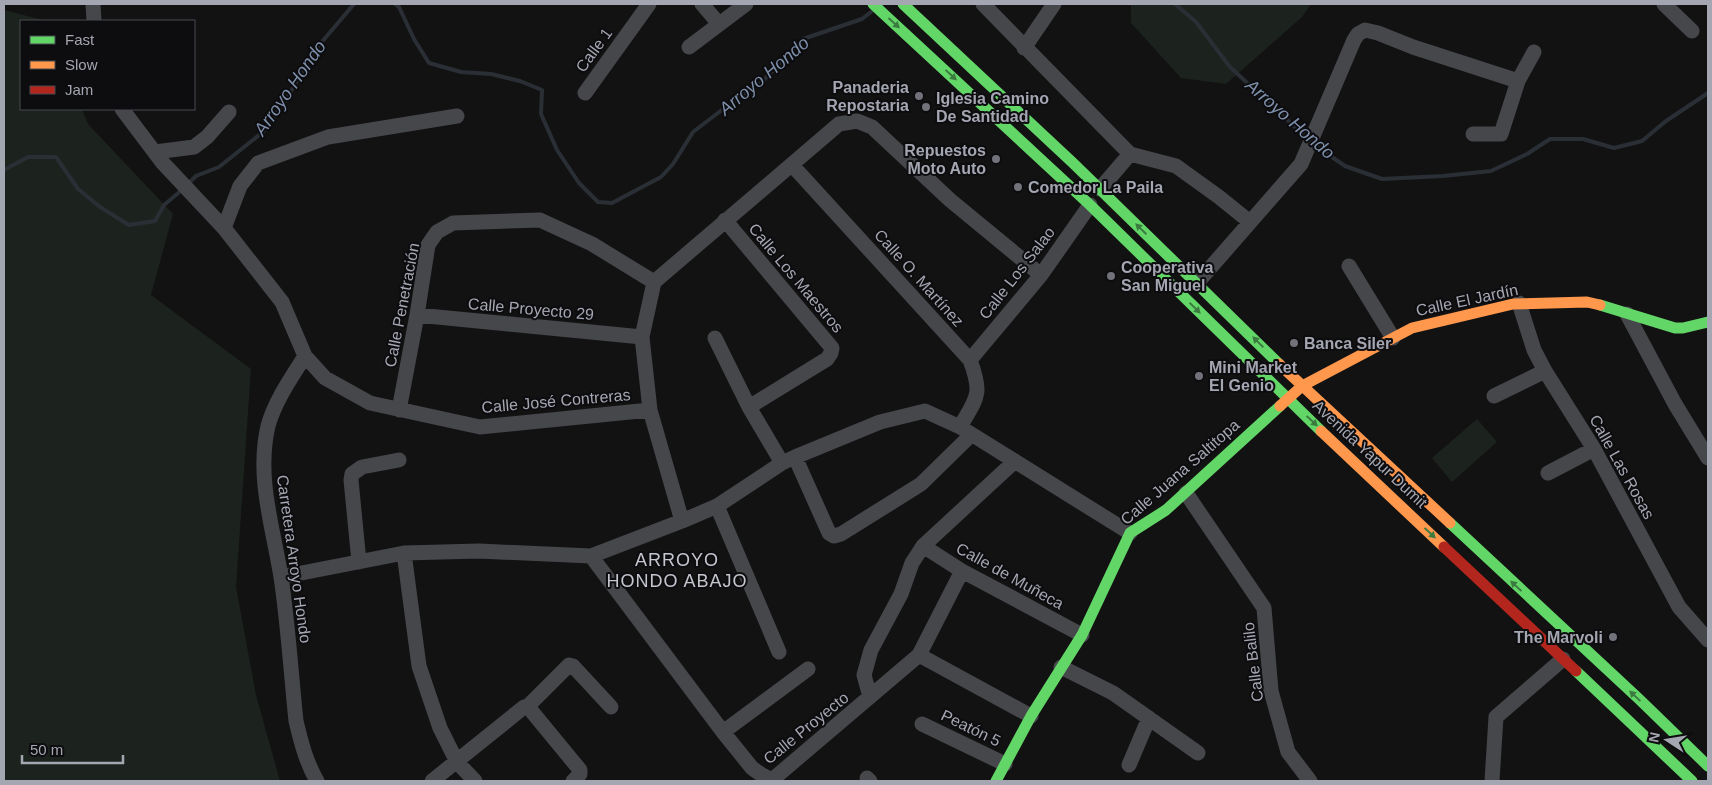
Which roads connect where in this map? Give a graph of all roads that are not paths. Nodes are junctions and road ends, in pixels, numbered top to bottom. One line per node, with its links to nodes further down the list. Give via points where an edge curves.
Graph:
1 (93, 4): 10 (street)
2 (649, 4): 17 (street, Calle 1)
3 (702, 4): 11 (street)
4 (746, 4): 11 (street)
5 (873, 4): 26 (main road, Avenida Yapur Dumit, one-way to 26)
6 (903, 4): 25 (main road, Avenida Yapur Dumit)
7 (983, 4): 14 (street)
8 (1054, 4): 14 (street)
9 (1664, 4): 12 (street)
10 (94, 20)
11 (719, 24): 13 (street)
12 (1692, 31)
13 (689, 47)
14 (1024, 48): 22 (street)
15 (1534, 52): 16 (street)
16 (1518, 81): 21 (street, via 1501,134); 28 (street, via 1364,30 1354,40 1305,158)
17 (585, 93)
18 (123, 110): 23 (street)
19 (229, 112): 23 (street, via 207,138 194,147)
20 (457, 116): 29 (street, via 328,137 258,164 240,186)
21 (1473, 134)
22 (1130, 154): 25 (street); 28 (street, via 1176,166)
23 (158, 157): 29 (street)
24 (792, 165): 27 (street); 31 (street, via 839,124 857,121 872,127 950,200); 42 (street, Calle O. Martínez)
25 (1100, 189): 33 (main road, Avenida Yapur Dumit, one-way to 25)
26 (1090, 205): 31 (street, Calle Los Salao); 46 (main road, Avenida Yapur Dumit, one-way to 46)
27 (725, 220): 32 (street); 47 (street, Calle Los Maestros, via 832,348 827,359)
28 (1250, 222): 33 (street)
29 (224, 228): 41 (street, via 282,302)
30 (1349, 266): 40 (street)
31 (1041, 276): 42 (street, Calle Los Salao)
32 (654, 282): 36 (street, Calle Penetración, via 592,244 540,220 453,223 437,232 428,245); 38 (street)
33 (1197, 283): 44 (main road, Avenida Yapur Dumit, one-way to 33)
34 (1519, 303): 35 (main road, Calle El Jardín, via 1587,302); 40 (main road, Calle El Jardín, via 1412,328); 43 (street, Calle Las Rosas, via 1534,350)
35 (1627, 314): 37 (main road, Calle El Jardín, via 1675,328); 52 (street)
36 (417, 315): 38 (street, Calle Proyecto 29); 48 (street, Calle Penetración)
37 (1708, 322)
38 (642, 337): 49 (street)
39 (715, 338): 47 (street)
40 (1392, 338): 44 (main road, Calle El Jardín)
41 (305, 356): 48 (street, Calle José Contreras, via 325,378 370,403); 66 (street, Carretera Arroyo Hondo, via 276,406 268,427 263,467 267,507)
42 (970, 360): 50 (street, Calle O. Martínez, via 977,379 977,396)
43 (1545, 371): 45 (street); 51 (street, Calle Las Rosas)
44 (1302, 386): 46 (main road, Calle Juana Saltitopa); 85 (main road, Avenida Yapur Dumit, one-way to 44)
45 (1494, 396)
46 (1288, 399): 57 (main road, Calle Juana Saltitopa); 71 (main road, Avenida Yapur Dumit, one-way to 71)
47 (749, 407): 54 (street)
48 (399, 410): 49 (street, Calle José Contreras, via 480,427)
49 (650, 410): 59 (street)
50 (965, 431): 54 (street, via 925,411 880,422); 54 (street, Calle O. Martínez, via 921,484 834,536); 55 (street)
51 (1594, 449): 56 (street); 68 (street, Calle Las Rosas, via 1679,607)
52 (1708, 458)
53 (399, 460): 64 (street, via 362,467 352,474)
54 (788, 460): 58 (street)
55 (1015, 461): 60 (street); 61 (street)
56 (1548, 473)
57 (1186, 493): 60 (main road, Calle Juana Saltitopa); 91 (street, Calle Balilo, via 1264,608 1271,691 1288,752)
58 (717, 506): 59 (street); 69 (street)
59 (682, 521): 63 (street)
60 (1130, 533): 67 (main road, Calle Juana Saltitopa)
61 (923, 546): 65 (street, Calle de Muñeca); 74 (street, via 871,650 864,675)
62 (404, 553): 63 (street, via 479,551); 64 (street); 82 (street, via 419,666 440,728)
63 (591, 556): 80 (street, Calle Proyecto)
64 (359, 562): 66 (street)
65 (962, 571): 67 (street, Calle de Muñeca); 70 (street, Calle Proyecto)
66 (281, 577): 86 (street, Carretera Arroyo Hondo, via 296,720 300,742)
67 (1082, 635): 72 (main road, Calle Juana Saltitopa)
68 (1708, 640)
69 (779, 652)
70 (919, 655): 74 (street, Calle Proyecto); 77 (street)
71 (1564, 659): 92 (street, via 1496,717); 93 (main road, Avenida Yapur Dumit)
72 (1062, 667): 77 (main road, Calle Juana Saltitopa); 78 (street, via 1113,693)
73 (808, 669): 80 (street)
74 (870, 697): 80 (street, Calle Proyecto, via 772,780 752,768)
75 (527, 707): 76 (street, via 569,664); 82 (street); 89 (street, via 580,770)
76 (611, 707)
77 (1031, 716): 83 (main road, Calle Juana Saltitopa)
78 (1150, 718): 81 (street); 84 (street)
79 (922, 724): 83 (street, Peatón 5)
80 (723, 732)
81 (1198, 753)
82 (457, 762): 87 (street); 88 (street)
83 (1005, 764): 90 (main road, Calle Juana Saltitopa)
84 (1129, 765)
85 (1708, 766)
86 (317, 781)
87 (432, 781)
88 (475, 781)
89 (572, 781)
90 (997, 781)
91 (1310, 781)
92 (1492, 781)
93 (1692, 781)

